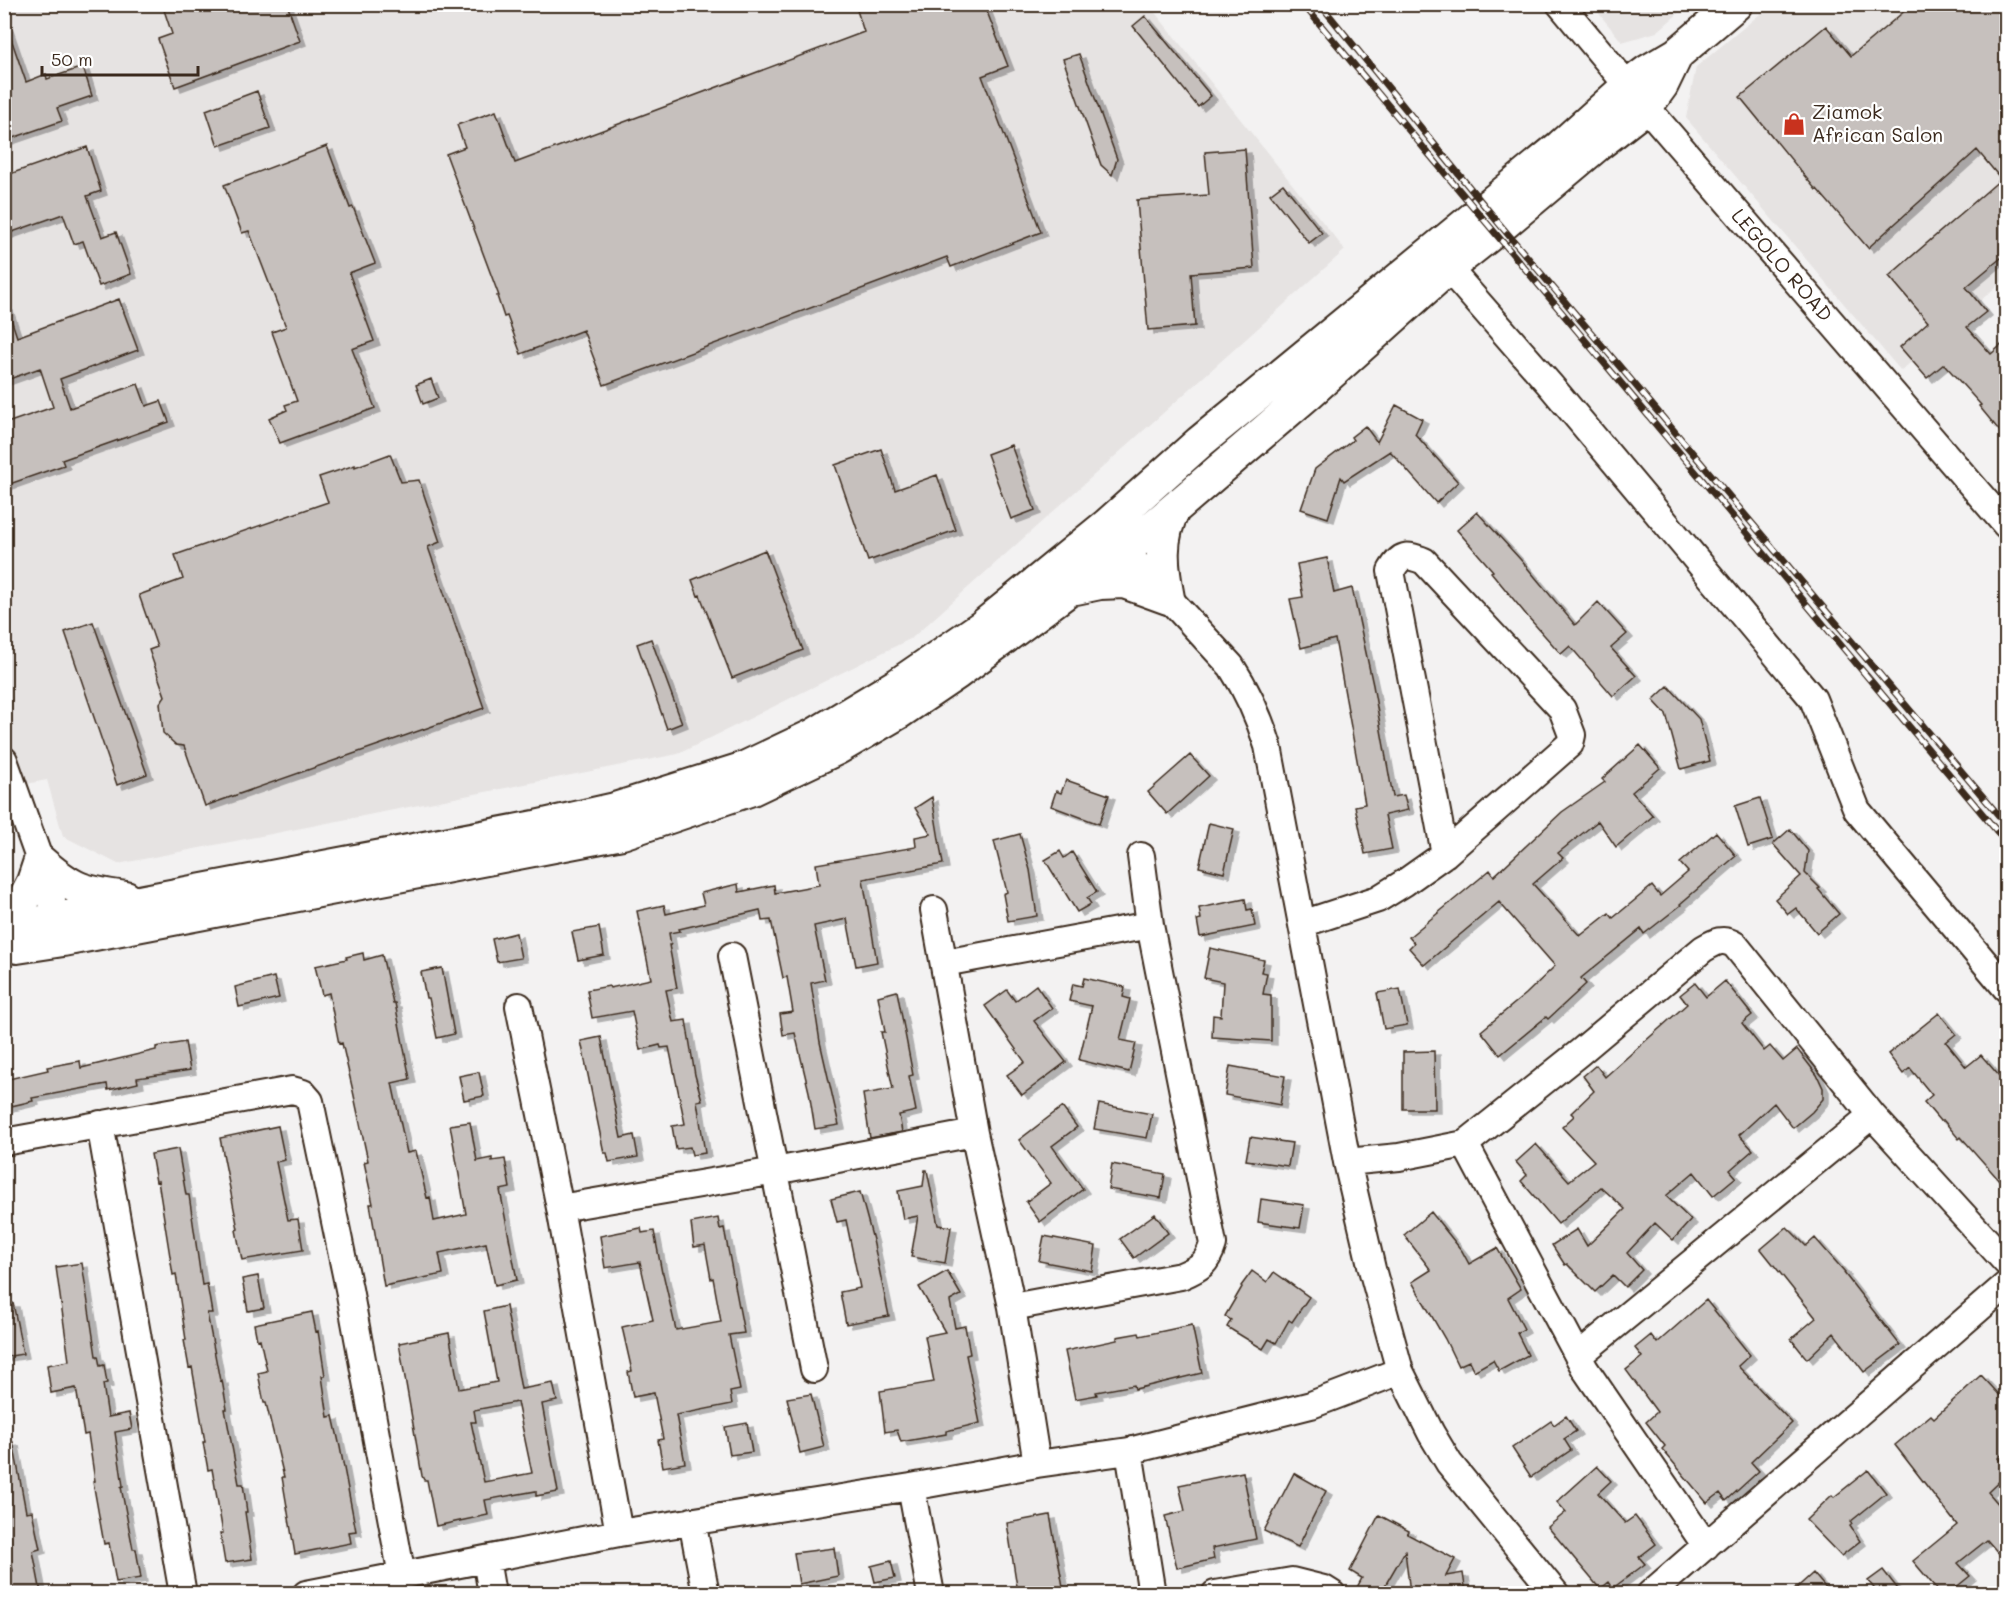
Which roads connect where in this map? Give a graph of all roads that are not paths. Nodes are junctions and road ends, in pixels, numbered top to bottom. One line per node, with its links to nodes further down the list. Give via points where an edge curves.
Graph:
1 (1560, 4): 3 (street, LEGOLO ROAD)
2 (1736, 4): 3 (main road, via 1677,54 1662,85)
3 (1637, 97): 4 (main road, via 1596,146); 6 (main road, via 1561,146 1200,442); 7 (street, LEGOLO ROAD)
4 (1448, 268): 5 (main road); 25 (street, via 1813,699 1857,810)
5 (1174, 509): 8 (main road); 10 (main road, via 1162,542)
6 (1107, 525): 8 (street); 12 (main road, via 983,627 897,685 814,735)
7 (2007, 525)
8 (1125, 551): 9 (main road); 10 (street)
9 (1070, 589): 10 (main road, via 1124,582); 12 (main road, via 957,673 838,748 752,789)
10 (1168, 598): 19 (street, via 1231,666 1258,714 1268,746)
11 (4, 760): 13 (street)
12 (618, 821): 17 (main road, via 535,828); 21 (main road)
13 (15, 823): 16 (street)
14 (1444, 854): 14 (street, via 1570,744 1572,735 1563,709 1424,561 1409,555 1398,560 1391,571); 19 (street, via 1378,899)
15 (1141, 856): 20 (street)
16 (40, 861): 17 (main road, via 70,886 89,893); 21 (street); 22 (main road)
17 (145, 901): 21 (main road)
18 (934, 910): 24 (street)
19 (1302, 924): 32 (street)
20 (1150, 925): 24 (street); 37 (street, via 1213,1244 1209,1257 1200,1268 1181,1276)
21 (61, 930): 22 (main road)
22 (6, 936)
23 (732, 956): 33 (street)
24 (944, 963): 29 (street)
25 (2007, 988)
26 (519, 1006): 34 (street)
27 (1872, 1115): 31 (street, via 1728,940 1703,949); 35 (street); 38 (street)
28 (100, 1124): 30 (street); 48 (street, via 292,1090 303,1093 310,1101); 49 (street)
29 (974, 1133): 33 (street); 37 (street)
30 (4, 1142)
31 (1465, 1144): 32 (street); 38 (street)
32 (1347, 1162): 40 (street)
33 (775, 1171): 34 (street); 39 (street)
34 (560, 1208): 45 (street)
35 (2007, 1262)
36 (2007, 1285): 46 (street)
37 (1012, 1307): 42 (street)
38 (1578, 1356): 46 (street)
39 (814, 1370)
40 (1400, 1371): 41 (street, via 1311,1405); 57 (street, via 1449,1463)
41 (1129, 1451): 42 (street); 54 (street)
42 (1037, 1464): 43 (street)
43 (911, 1487): 44 (street); 53 (street)
44 (692, 1521): 45 (street); 52 (street)
45 (619, 1533): 47 (street)
46 (1706, 1546): 58 (street)
47 (486, 1559): 48 (street); 51 (street)
48 (402, 1575): 50 (street)
49 (183, 1593)
50 (306, 1593)
51 (492, 1593)
52 (706, 1593)
53 (931, 1593)
54 (1152, 1593)
55 (1215, 1593): 56 (street, via 1292,1581)
56 (1332, 1593)
57 (1556, 1593)
58 (1650, 1593)

